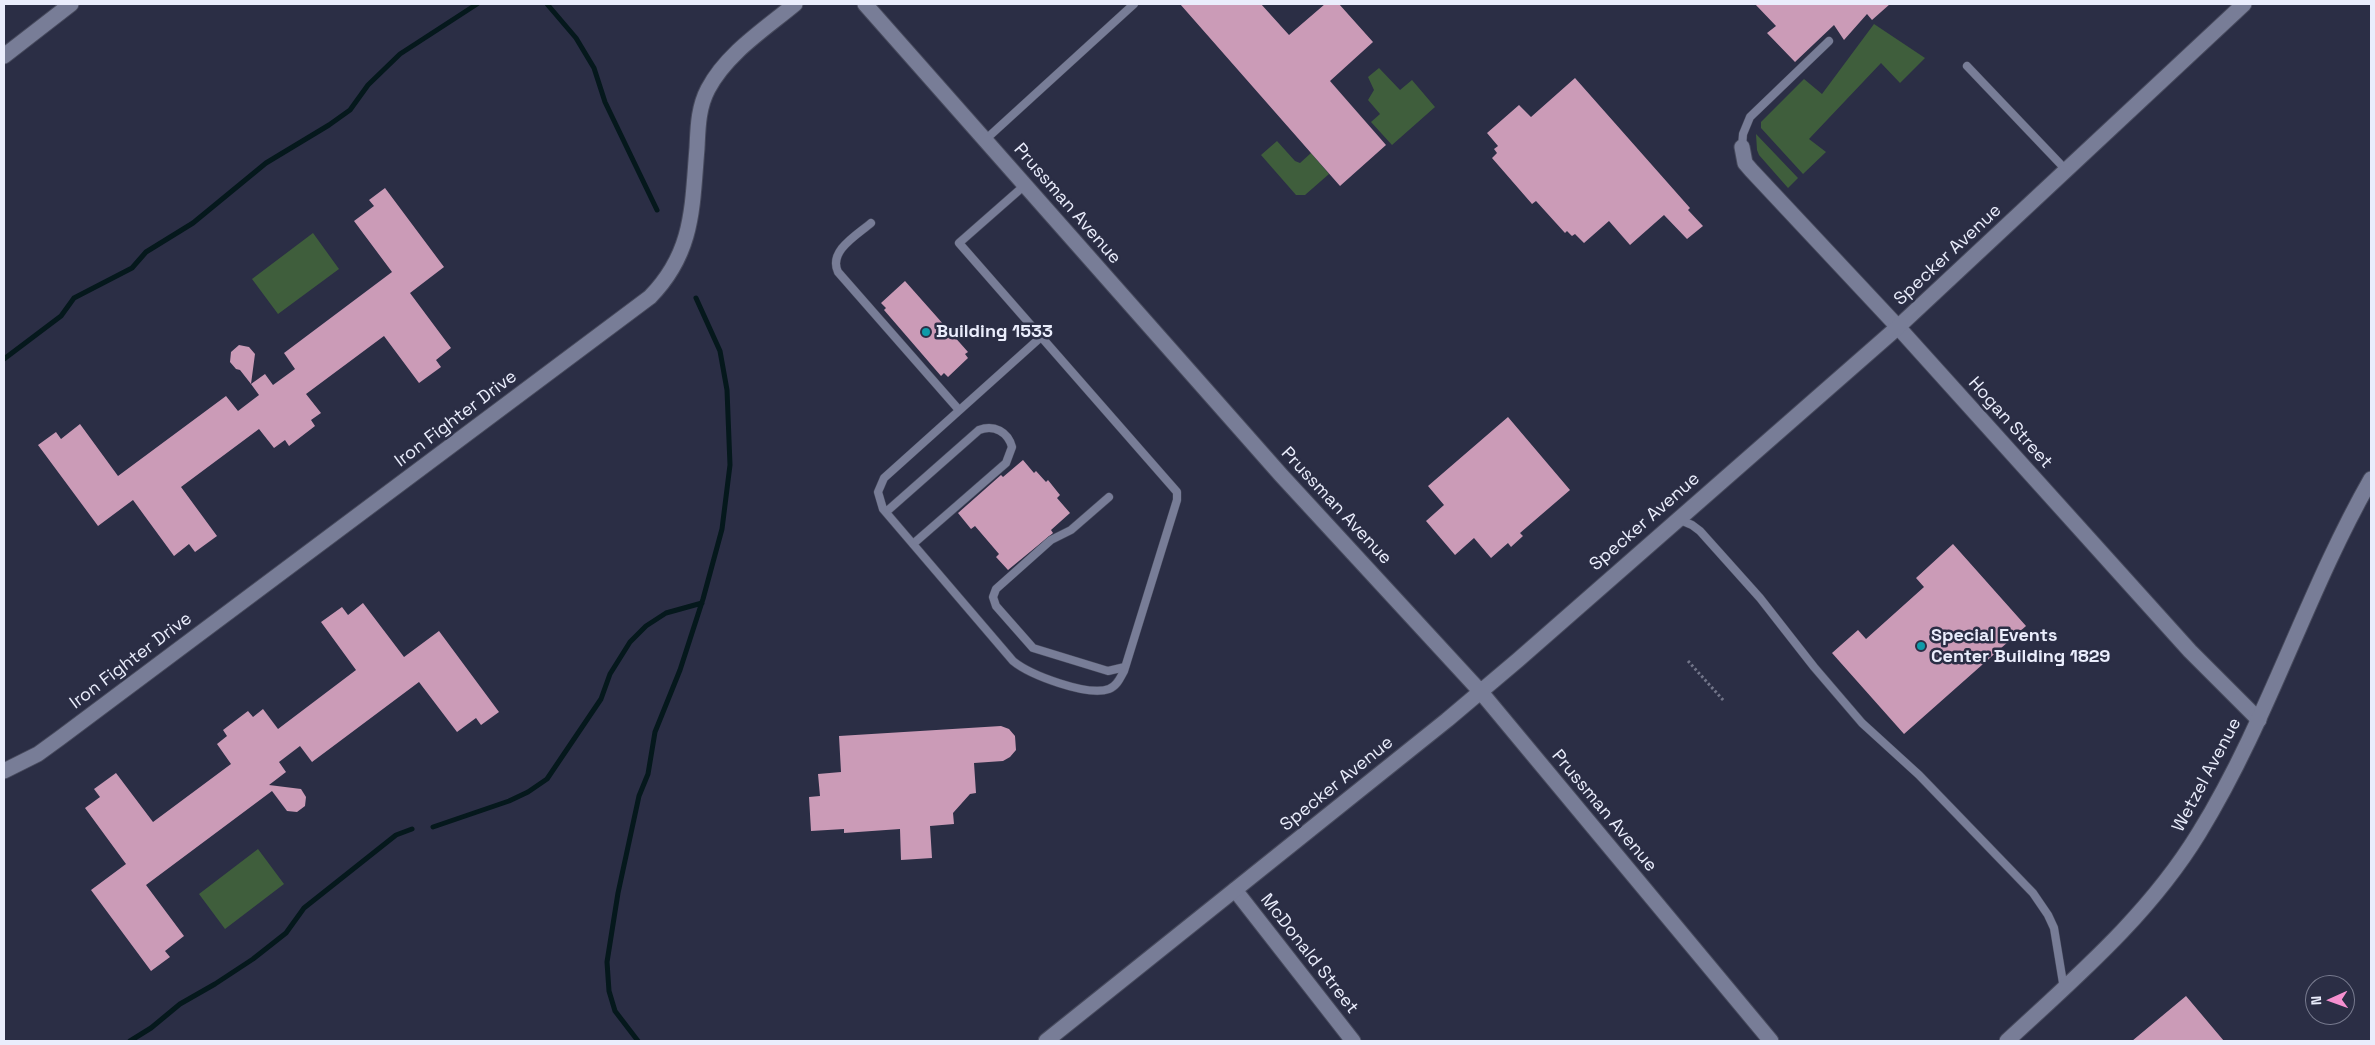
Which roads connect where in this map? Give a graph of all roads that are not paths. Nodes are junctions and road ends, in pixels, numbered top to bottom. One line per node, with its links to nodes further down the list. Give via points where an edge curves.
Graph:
1 (71, 4): 7 (street)
2 (795, 4): 25 (street, Iron Fighter Drive, via 728,61 708,88 699,120 687,237 677,263 650,297 60,738 38,754)
3 (865, 4): 9 (street, Prussman Avenue)
4 (1134, 4): 9 (lane)
5 (2244, 4): 11 (street, Specker Avenue)
6 (1829, 41): 10 (lane, via 1750,116 1744,129)
7 (4, 56)
8 (1967, 66): 11 (lane)
9 (985, 140): 12 (street, Prussman Avenue)
10 (1742, 147): 14 (street, Hogan Street, via 1745,163 1751,170)
11 (2067, 171): 14 (street, Specker Avenue)
12 (1025, 185): 15 (lane, via 959,242); 23 (street, Prussman Avenue, via 1281,475)
13 (871, 224): 16 (lane, via 838,253 836,268)
14 (1898, 327): 20 (street, Specker Avenue); 24 (street, Hogan Street, via 2190,650)
15 (1041, 337): 16 (lane); 22 (lane, via 1177,492)
16 (959, 410): 19 (lane, via 884,478 878,492)
17 (2371, 479): 24 (street, Wetzel Avenue, via 2336,548)
18 (1109, 497): 22 (lane, via 1070,530 1052,540 996,589 993,596 996,606 1034,648 1108,671)
19 (886, 512): 21 (lane); 21 (lane, via 979,430 996,428 1008,436 1012,447 1006,463)
20 (1677, 519): 23 (street, Specker Avenue); 27 (lane, via 1700,531 1862,722 1919,775 2033,894 2054,928)
21 (913, 544): 22 (lane, via 1013,661 1029,672 1099,691 1114,686)
22 (1125, 667)
23 (1480, 691): 26 (street, Specker Avenue); 30 (street, Prussman Avenue)
24 (2259, 720): 27 (street, Wetzel Avenue, via 2199,833 2176,868 2111,945)
25 (4, 771)
26 (1235, 890): 28 (street, Specker Avenue); 29 (street, McDonald Street)
27 (2064, 989): 31 (street, Wetzel Avenue)
28 (1046, 1041)
29 (1353, 1041)
30 (1770, 1041)
31 (2007, 1041)

